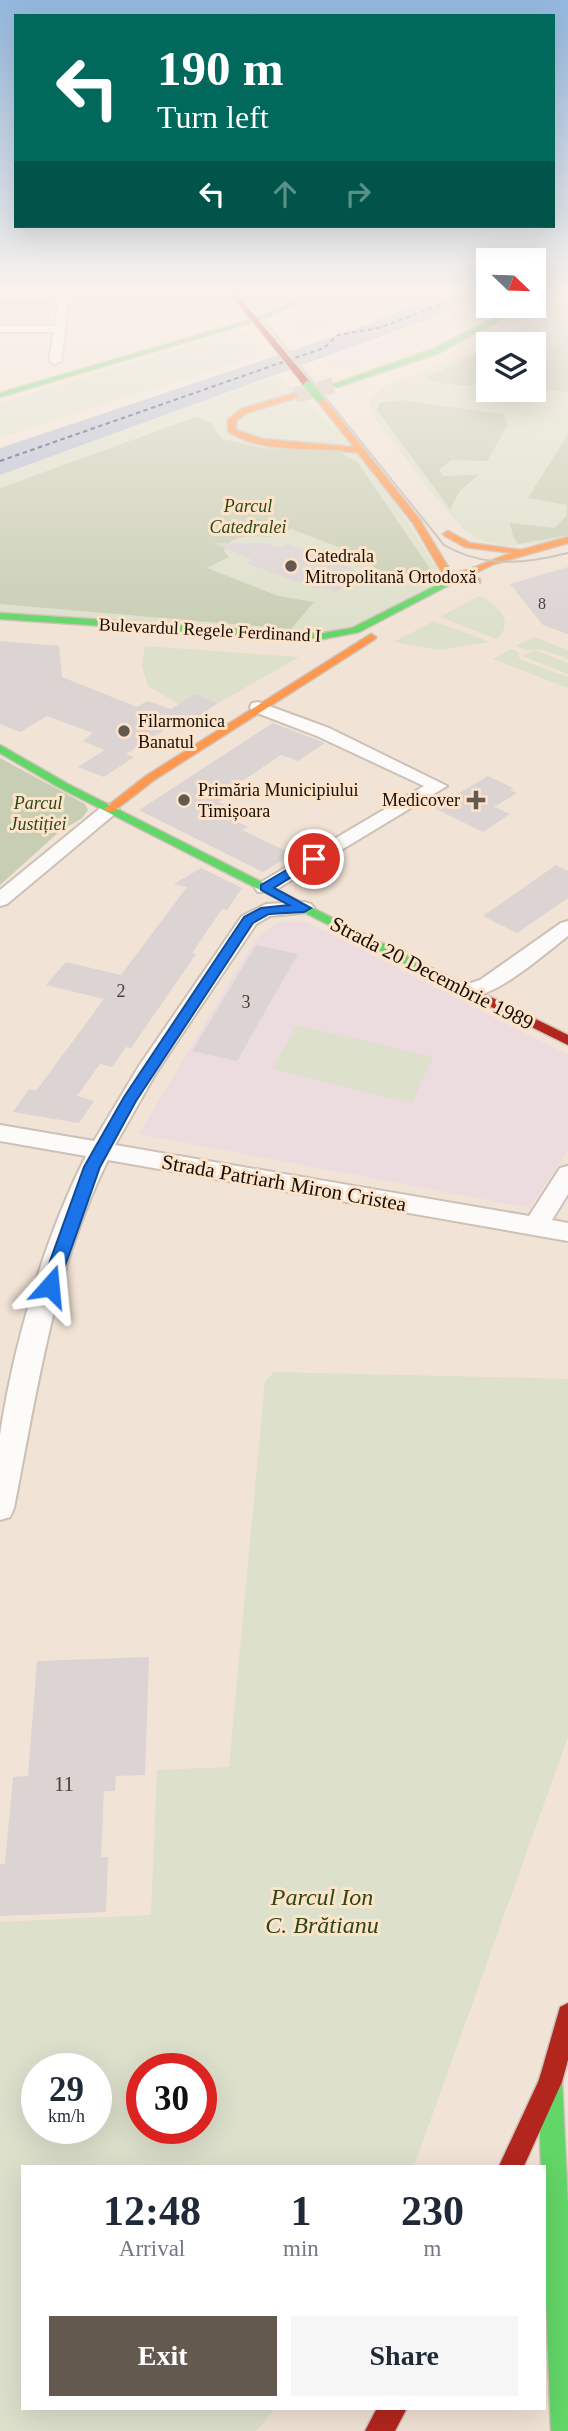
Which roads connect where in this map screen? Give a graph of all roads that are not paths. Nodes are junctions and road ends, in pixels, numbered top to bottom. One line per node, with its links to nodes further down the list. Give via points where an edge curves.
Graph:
1 (262, 405): 5 (main road, via 244,411 229,426 247,439)
2 (320, 405): 5 (main road, via 320,428)
3 (331, 405): 6 (main road)
4 (336, 405): 7 (main road)
5 (282, 442): 6 (main road, via 337,445)
6 (360, 452): 11 (main road, via 417,523)
7 (440, 523): 9 (main road, via 480,548); 12 (main road)
8 (568, 540): 9 (main road, Bulevardul Regele Ferdinand I)
9 (523, 551): 12 (main road, Bulevardul Regele Ferdinand I)
10 (568, 555): 12 (main road, Bulevardul Regele Ferdinand I)
11 (442, 566): 12 (main road, via 448,575); 13 (main road)
12 (472, 580): 13 (main road, Bulevardul Regele Ferdinand I); 16 (main road, Bulevardul Regele Ferdinand I)
13 (437, 587): 15 (main road, Bulevardul Regele Ferdinand I, via 355,630 333,636)
14 (0, 616): 15 (main road, Bulevardul Regele Ferdinand I)
15 (186, 631): 16 (main road, via 301,653 310,666)
16 (308, 675): 17 (main road, Bulevardul Regele Ferdinand I)
17 (258, 707): 19 (main road, Bulevardul Regele Ferdinand I); 22 (street, via 438,786)
18 (0, 748): 20 (main road, Strada 20 Decembrie 1989)
19 (163, 769): 20 (main road, via 141,780 109,786 68,784); 21 (main road)
20 (41, 773): 21 (main road, Strada 20 Decembrie 1989)
21 (110, 809): 22 (main road, Strada 20 Decembrie 1989); 23 (street)
22 (265, 888): 24 (main road, Strada 20 Decembrie 1989)
23 (0, 900)
24 (304, 908): 26 (main road, Strada 20 Decembrie 1989); 29 (street, via 266,910 249,920)
25 (568, 927): 26 (street)
26 (480, 991): 27 (main road, Strada 20 Decembrie 1989)
27 (568, 1041)
28 (0, 1133): 29 (street, Strada Patriarh Miron Cristea)
29 (101, 1151): 31 (street, Strada Patriarh Miron Cristea); 33 (street, via 50,1286)
30 (568, 1174): 31 (street)
31 (536, 1226): 32 (street, Strada Patriarh Miron Cristea)
32 (568, 1232)
33 (0, 1508)
34 (568, 2015): 35 (main road)
35 (550, 2082): 36 (main road); 37 (main road)
36 (511, 2165)
37 (558, 2304): 38 (main road); 41 (main road)
38 (546, 2319)
39 (392, 2410): 40 (main road)
40 (379, 2431)
41 (565, 2431)

